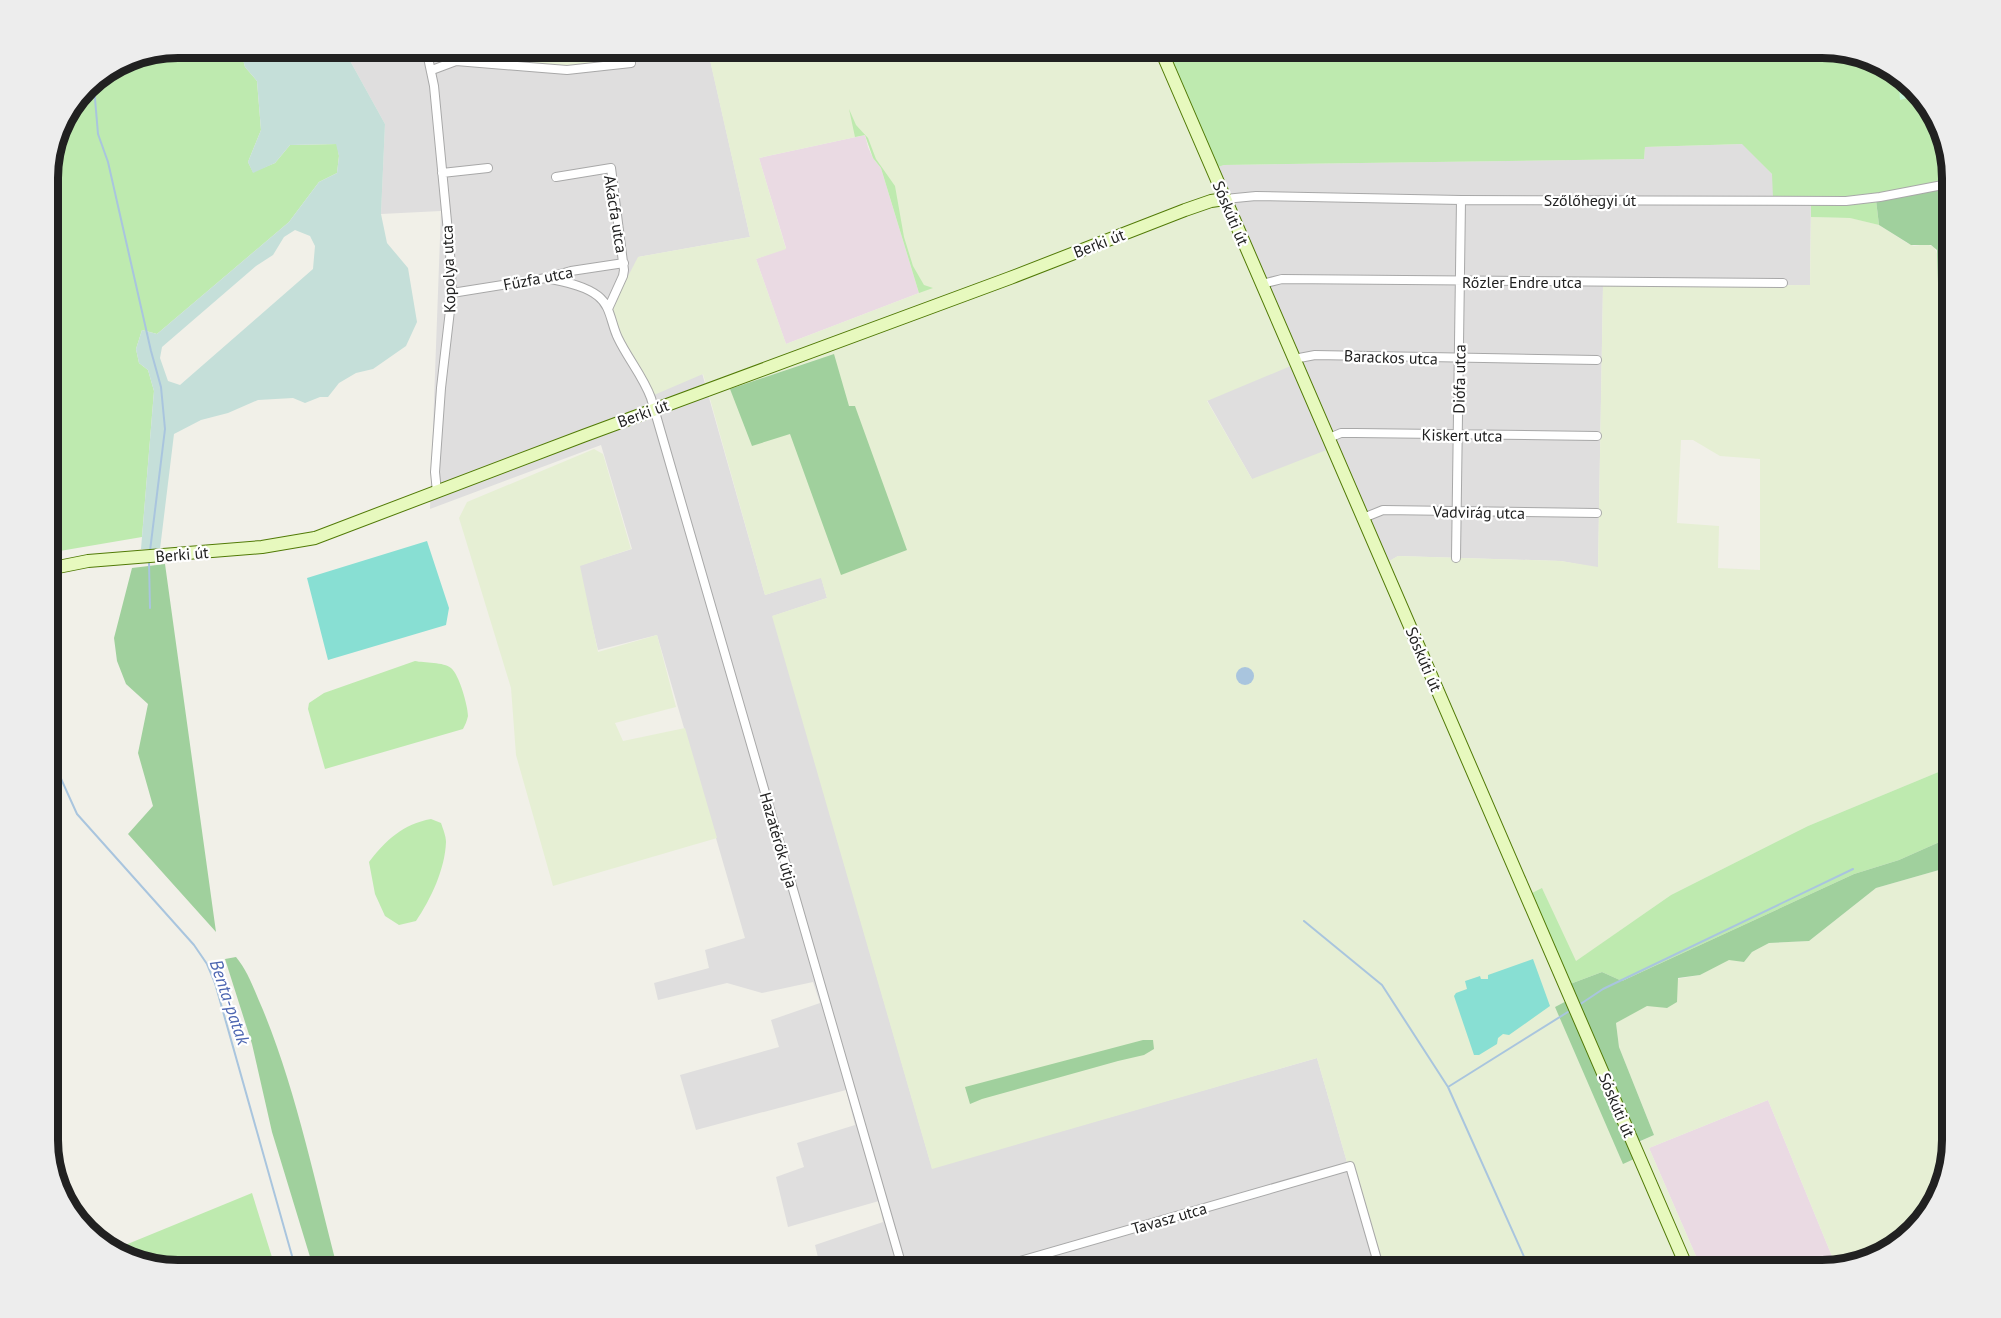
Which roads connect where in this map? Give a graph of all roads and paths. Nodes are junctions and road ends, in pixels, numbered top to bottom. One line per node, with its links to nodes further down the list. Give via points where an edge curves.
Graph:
1 (429, 58): 4 (street, Kopolya utca)
2 (1164, 58): 9 (main road, Sóskúti út)
3 (631, 63): 4 (street, via 567,70 456,61)
4 (432, 70): 6 (street, Kopolya utca)
5 (488, 168): 6 (street)
6 (442, 173): 16 (street, Kopolya utca)
7 (556, 177): 11 (street, Akácfa utca, via 611,168)
8 (1942, 185): 10 (street, Szőlőhegyi út, via 1846,201)
9 (1225, 199): 10 (street, Szőlőhegyi út, via 1256,196); 15 (main road, Sóskúti út); 21 (main road, Berki út, via 1185,210)
10 (1461, 200): 13 (street, Diófa utca)
11 (624, 263): 12 (street, Fűzfa utca); 17 (street, Akácfa utca, via 623,276)
12 (546, 279): 16 (street, Fűzfa utca); 17 (street, via 592,292)
13 (1460, 282): 14 (street, Rőzler Endre utca); 15 (street, Rőzler Endre utca, via 1281,279); 19 (street, Diófa utca)
14 (1782, 283)
15 (1262, 284): 18 (main road, Sóskúti út)
16 (452, 293): 25 (street, Kopolya utca, via 441,388)
17 (608, 309): 21 (street, Hazatérők útja, via 618,339 646,386)
18 (1294, 359): 19 (street, Barackos utca, via 1315,355); 24 (main road, Sóskúti út)
19 (1459, 359): 20 (street, Barackos utca); 22 (street, Diófa utca)
20 (1597, 360)
21 (654, 409): 25 (main road, Berki út); 31 (street, Hazatérők útja)
22 (1458, 435): 23 (street, Kiskert utca); 24 (street, Kiskert utca, via 1341,433); 26 (street, Diófa utca)
23 (1597, 436)
24 (1329, 438): 28 (main road, Sóskúti út)
25 (437, 492): 30 (main road, Berki út, via 333,532 284,545)
26 (1457, 512): 27 (street, Vadvirág utca); 28 (street, Vadvirág utca, via 1383,510); 29 (street, Diófa utca)
27 (1597, 513)
28 (1363, 518): 34 (main road, Sóskúti út)
29 (1456, 558)
30 (59, 567)
31 (900, 1259)
32 (1026, 1259): 33 (street, Tavasz utca, via 1350,1166)
33 (1377, 1259)
34 (1683, 1259)

